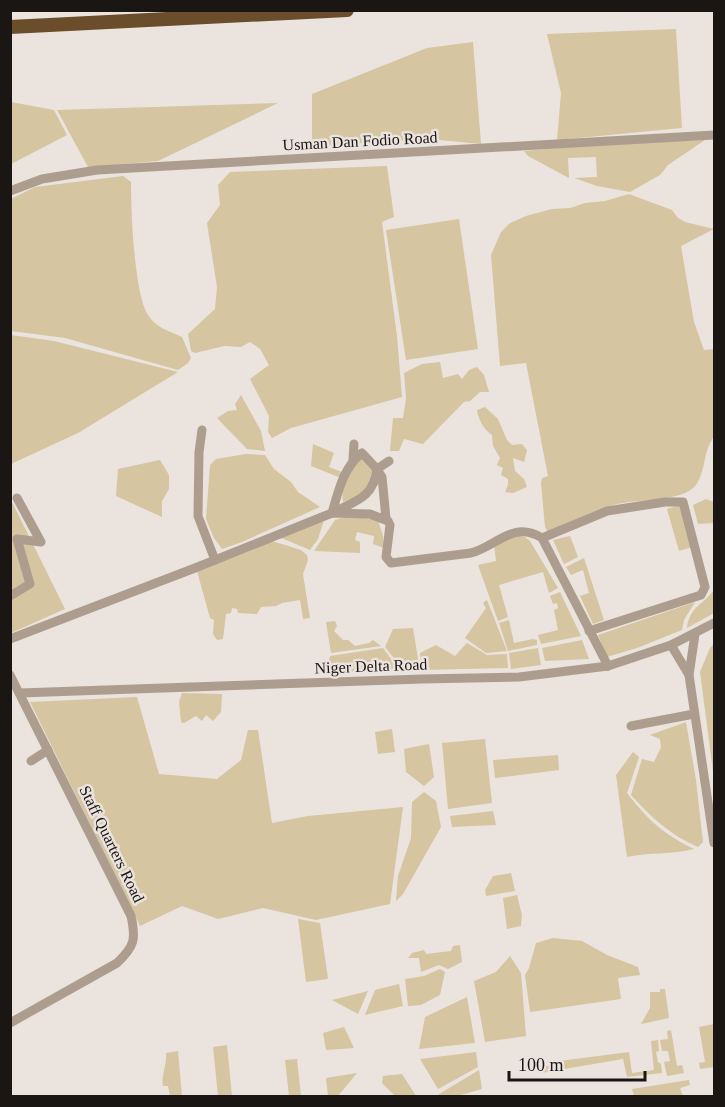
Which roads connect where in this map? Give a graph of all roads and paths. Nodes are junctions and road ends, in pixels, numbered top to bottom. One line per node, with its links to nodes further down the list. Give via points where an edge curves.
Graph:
1 (347, 10): 2 (highway)
2 (247, 13): 3 (highway)
3 (187, 14): 4 (highway)
4 (10, 27)
5 (714, 135): 6 (street, Usman Dan Fodio Road, via 97,171 42,179)
6 (10, 191)
7 (202, 430): 16 (street, via 198,516)
8 (354, 444): 9 (street)
9 (353, 459): 11 (street, via 362,453); 13 (street)
10 (389, 461): 11 (street)
11 (377, 469): 13 (street, via 376,481 365,496); 14 (street, via 382,477)
12 (16, 498): 17 (street, via 41,542 16,539 30,585)
13 (332, 513): 14 (street, via 370,514); 16 (street)
14 (386, 519): 15 (street, via 390,525 386,557 392,563 471,553 518,532 531,532)
15 (542, 538): 19 (street); 19 (street, via 607,511 682,502 703,576 705,587 701,595)
16 (214, 560): 21 (street)
17 (10, 596)
18 (714, 623): 20 (street, Niger Delta Road)
19 (589, 631): 23 (street)
20 (695, 634): 22 (street, Niger Delta Road); 25 (street)
21 (10, 639)
22 (671, 645): 23 (street, Niger Delta Road); 25 (street)
23 (608, 666): 26 (street, Niger Delta Road, via 519,677)
24 (10, 675): 26 (street, Staff Quarters Road)
25 (689, 675): 27 (street)
26 (20, 693): 29 (street, Staff Quarters Road)
27 (694, 714): 28 (street); 31 (street)
28 (631, 726)
29 (48, 750): 30 (street); 32 (street, Staff Quarters Road, via 131,916 135,932 128,952 117,963)
30 (31, 761)
31 (714, 843)
32 (10, 1023)

